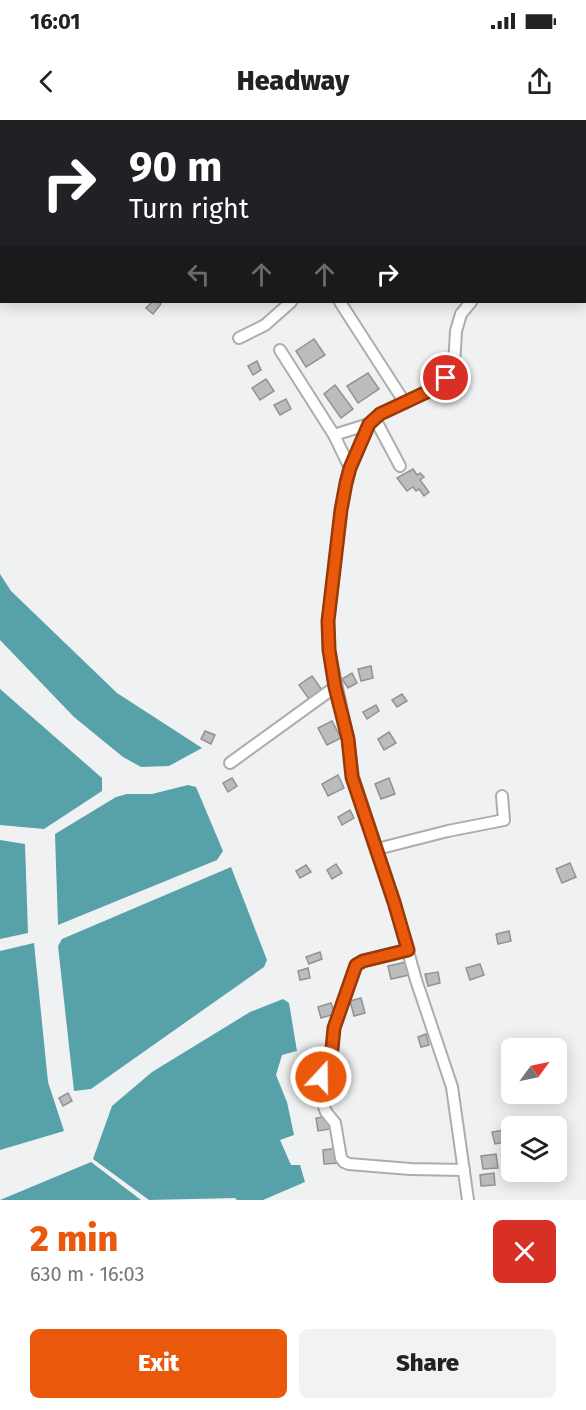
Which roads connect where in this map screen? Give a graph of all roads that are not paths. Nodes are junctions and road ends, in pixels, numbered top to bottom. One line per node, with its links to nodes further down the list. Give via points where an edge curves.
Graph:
1 (290, 303): 4 (street, via 265,325)
2 (341, 303): 6 (street)
3 (470, 303): 6 (street, via 461,314 456,331 454,366 431,390)
4 (239, 338)
5 (280, 350): 8 (street)
6 (405, 403): 7 (street)
7 (372, 421): 8 (street); 9 (street); 10 (street)
8 (334, 435): 10 (street)
9 (400, 466)
10 (350, 468): 11 (street, via 328,621)
11 (335, 687): 12 (street); 14 (street, via 348,739 352,777)
12 (230, 763)
13 (501, 796): 14 (street, via 504,819)
14 (377, 849): 15 (street)
15 (408, 950): 16 (street, via 452,1087); 16 (street, via 356,965 334,1028 332,1049 322,1069 322,1101 335,1123 344,1162)
16 (464, 1170): 17 (street)
17 (468, 1200)

